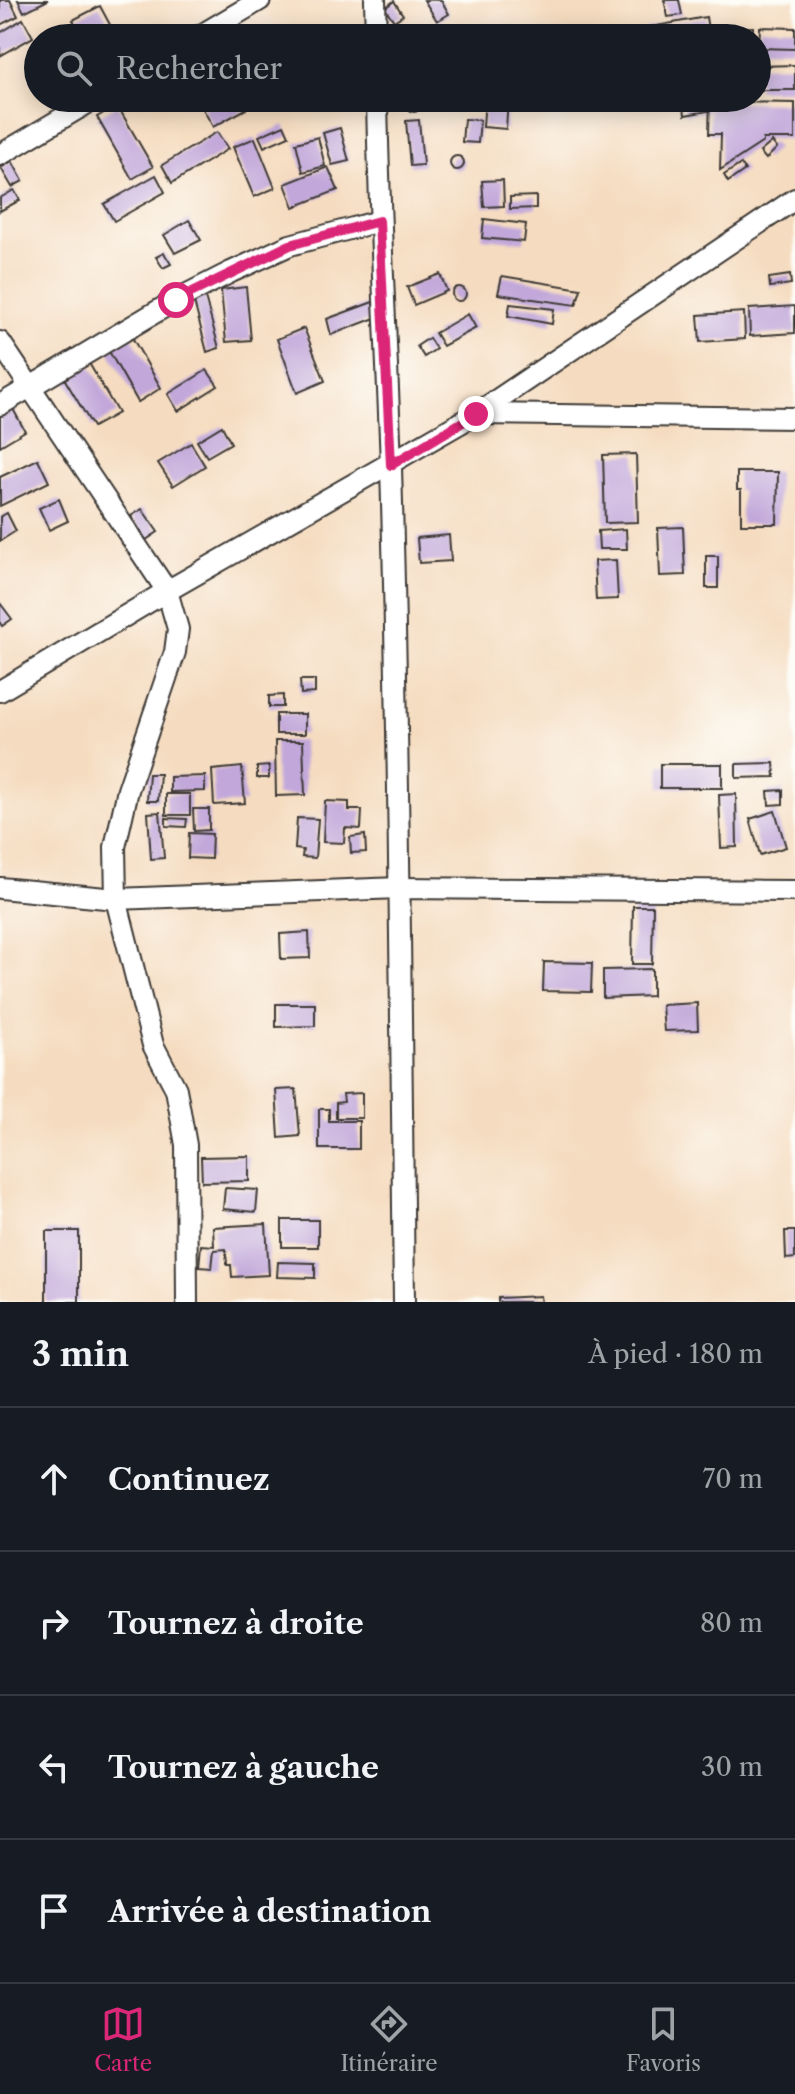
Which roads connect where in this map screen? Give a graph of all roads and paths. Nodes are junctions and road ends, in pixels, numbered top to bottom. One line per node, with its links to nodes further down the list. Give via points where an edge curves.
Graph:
1 (260, 0): 3 (street)
2 (375, 0): 4 (street)
3 (220, 24)
4 (376, 24)
5 (72, 112): 7 (street)
6 (377, 112): 9 (street)
7 (0, 155)
8 (795, 199): 13 (street)
9 (379, 221): 11 (street, via 290,245 243,267); 15 (street)
10 (0, 342): 11 (street)
11 (30, 386): 12 (street); 16 (street)
12 (0, 405)
13 (476, 414): 14 (street); 15 (street)
14 (795, 418)
15 (391, 465): 16 (street); 19 (street)
16 (167, 591): 17 (street); 21 (street, via 178,629 175,652 128,790 115,847)
17 (0, 691)
18 (0, 888): 21 (street)
19 (399, 888): 20 (street); 21 (street); 23 (street)
20 (795, 891)
21 (116, 899): 22 (street, via 153,1045 176,1089 186,1145)
22 (187, 1302)
23 (404, 1302)

